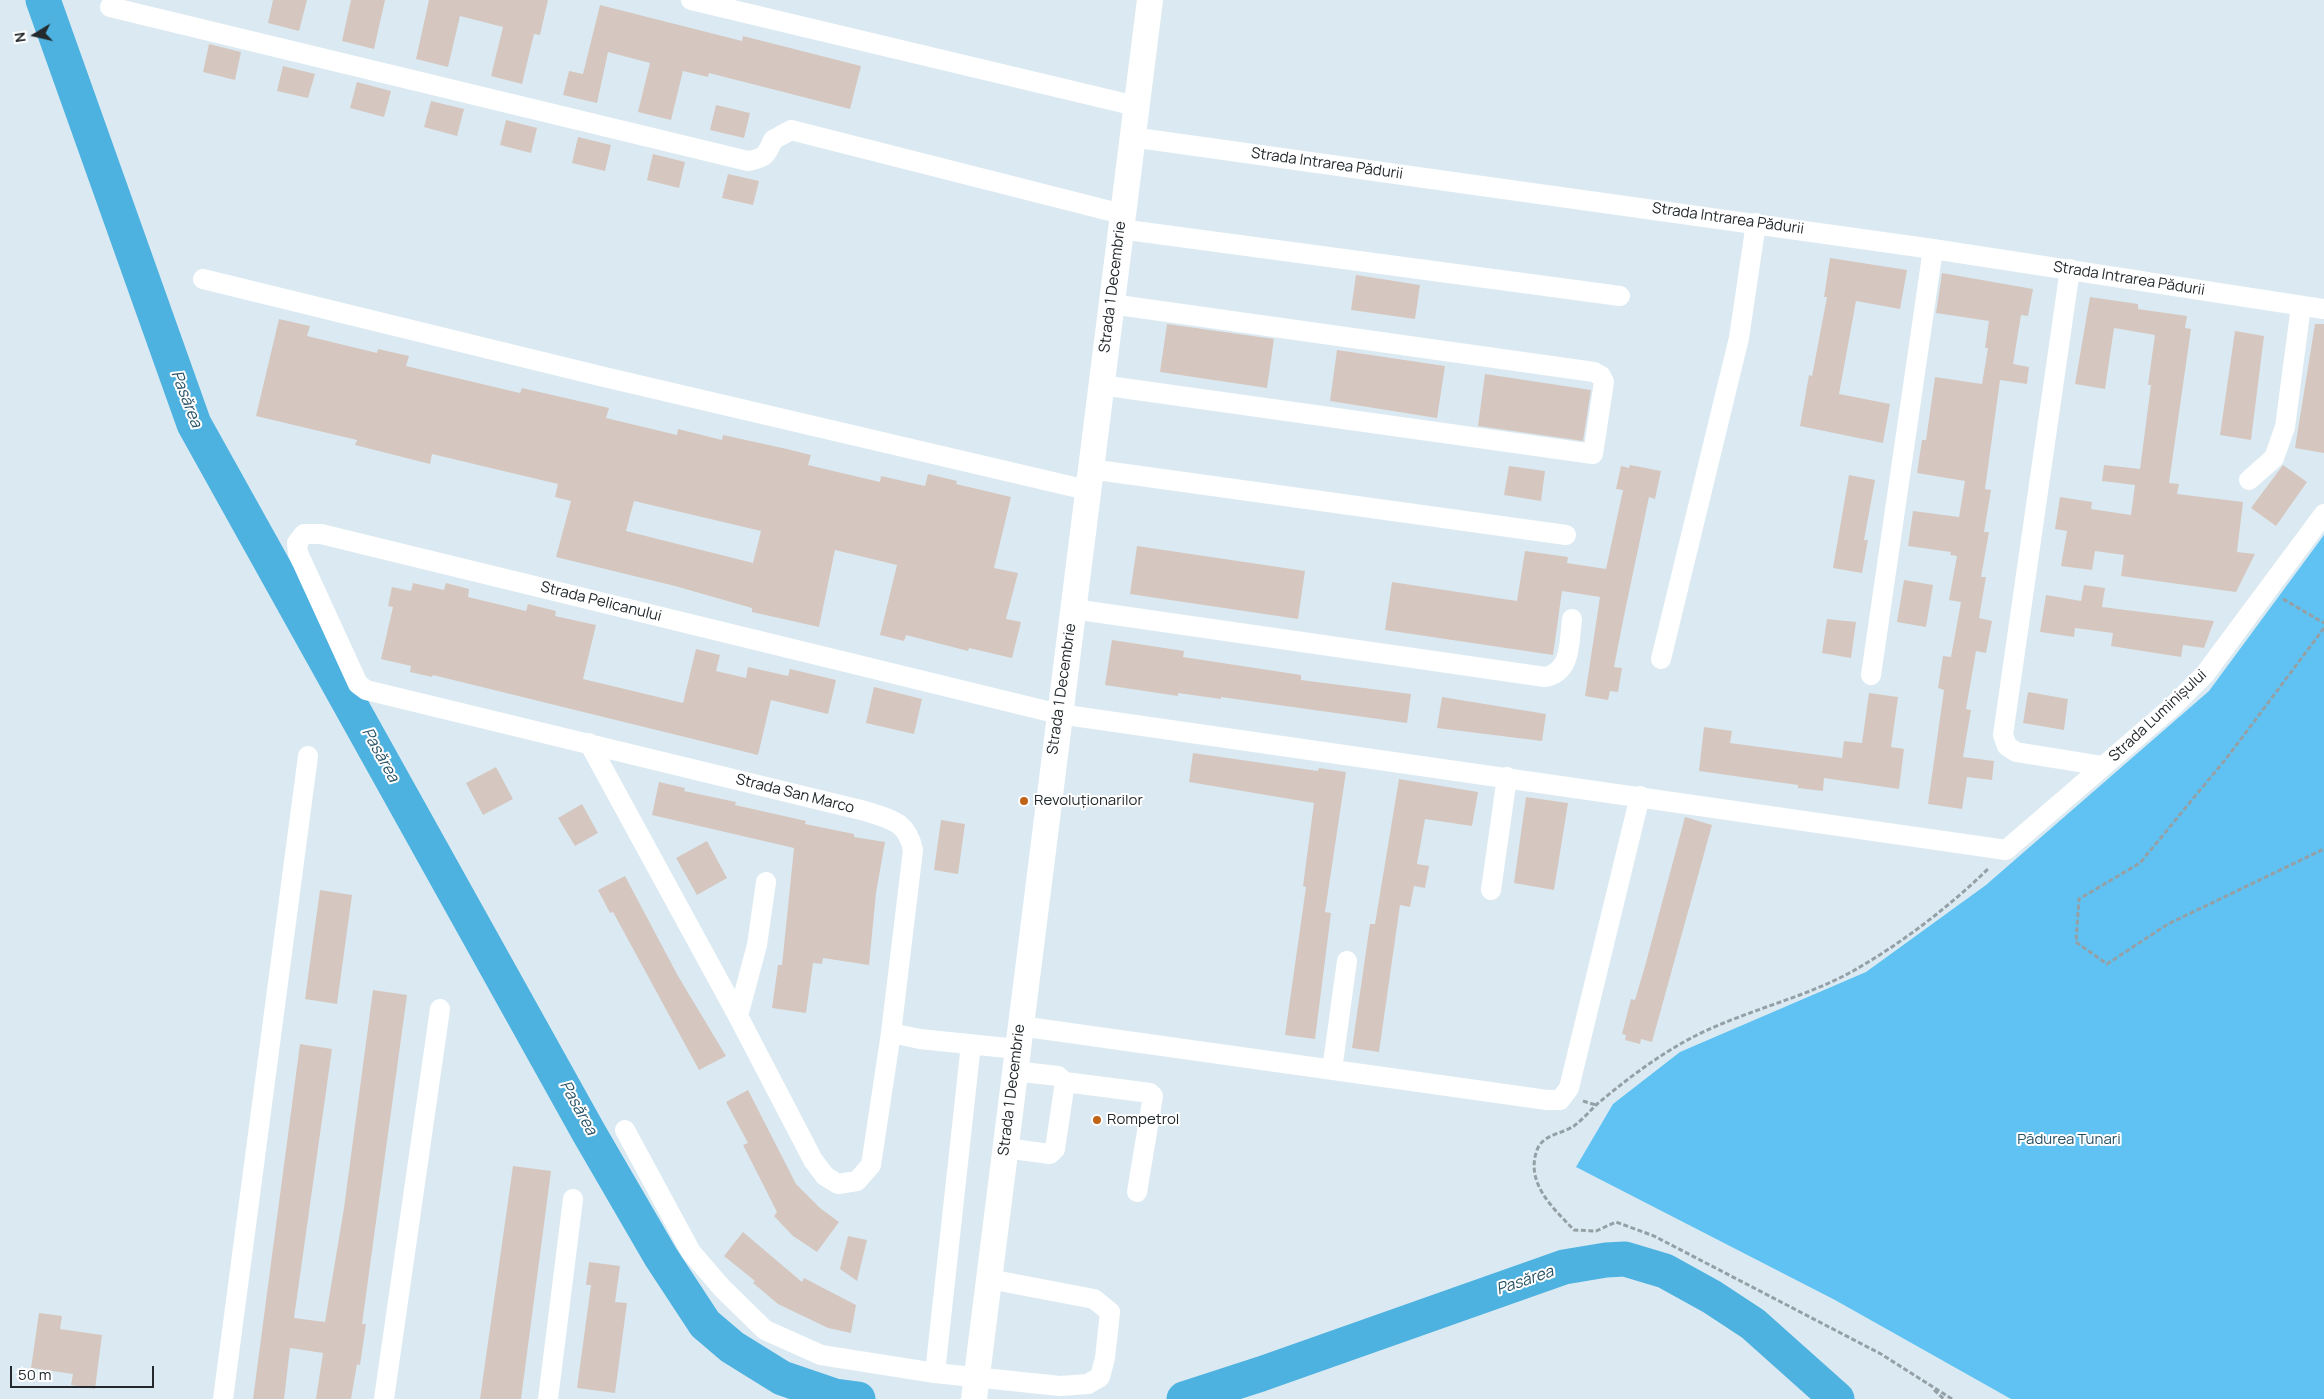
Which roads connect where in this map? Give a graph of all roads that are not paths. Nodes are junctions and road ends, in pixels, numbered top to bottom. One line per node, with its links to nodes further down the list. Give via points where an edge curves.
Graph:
1 (691, 0): 4 (street)
2 (1150, 0): 4 (main road, Strada 1 Decembrie)
3 (110, 7): 6 (street, via 748,161 762,159 773,140 791,130)
4 (1136, 106): 5 (main road, Strada 1 Decembrie)
5 (1132, 137): 6 (main road, Strada 1 Decembrie); 7 (street, Strada Intrarea Pădurii)
6 (1121, 222): 11 (street); 12 (main road, Strada 1 Decembrie)
7 (1756, 223): 8 (street, Strada Intrarea Pădurii); 22 (street, via 1738,338)
8 (1934, 249): 9 (street, Strada Intrarea Pădurii); 23 (street)
9 (2070, 270): 13 (street, Strada Intrarea Pădurii); 28 (street, via 2003,735 2007,746 2016,752)
10 (204, 279): 16 (street, via 600,376)
11 (1620, 296)
12 (1111, 304): 15 (main road, Strada 1 Decembrie); 15 (street, via 1594,372 1604,382 1593,454)
13 (2301, 306): 14 (street, Strada Intrarea Pădurii); 17 (street, via 2285,426 2274,458)
14 (2324, 309)
15 (1101, 385): 16 (main road, Strada 1 Decembrie)
16 (1089, 480): 19 (street); 20 (main road, Strada 1 Decembrie)
17 (2249, 480)
18 (2324, 514): 28 (street, Strada Luminișului, via 2204,674 2173,706)
19 (1566, 535)
20 (1073, 609): 21 (street, via 1545,677 1555,675 1566,662); 25 (main road, Strada 1 Decembrie)
21 (1572, 619)
22 (1661, 658)
23 (1870, 675)
24 (358, 684): 25 (street, Strada Pelicanului, via 298,553 297,543 304,534 340,538); 26 (street, Strada San Marco, via 376,693)
25 (1059, 714): 29 (street); 38 (main road, Strada 1 Decembrie)
26 (590, 744): 35 (street); 36 (street, Strada San Marco, via 864,811 904,827 913,850)
27 (308, 756): 48 (street)
28 (2103, 766): 30 (street, Strada Luminișului, via 2006,850)
29 (1507, 777): 30 (street); 32 (street)
30 (1640, 796): 39 (street, via 1565,1096 1560,1100 1547,1100)
31 (766, 882): 35 (street, via 757,945)
32 (1492, 890)
33 (1346, 961): 39 (street)
34 (440, 1008): 49 (street)
35 (738, 1016): 36 (street, Strada San Marco, via 813,1160 825,1176 838,1184 856,1180 871,1165)
36 (891, 1033): 37 (street)
37 (971, 1044): 38 (street); 46 (street)
38 (1017, 1049): 39 (street); 40 (street); 42 (main road, Strada 1 Decembrie)
39 (1332, 1070)
40 (1064, 1082): 42 (street, via 1055,1149 1050,1154); 43 (street, via 1150,1092 1153,1096)
41 (624, 1130): 46 (street, via 691,1252 765,1330 821,1355)
42 (1005, 1148): 45 (main road, Strada 1 Decembrie)
43 (1137, 1192)
44 (573, 1199): 50 (street)
45 (989, 1279): 47 (main road, Strada 1 Decembrie); 47 (street, via 1094,1299 1110,1312 1105,1358 1100,1377 1088,1384)
46 (935, 1373): 47 (street)
47 (975, 1388)
48 (223, 1399)
49 (384, 1399)
50 (548, 1399)

